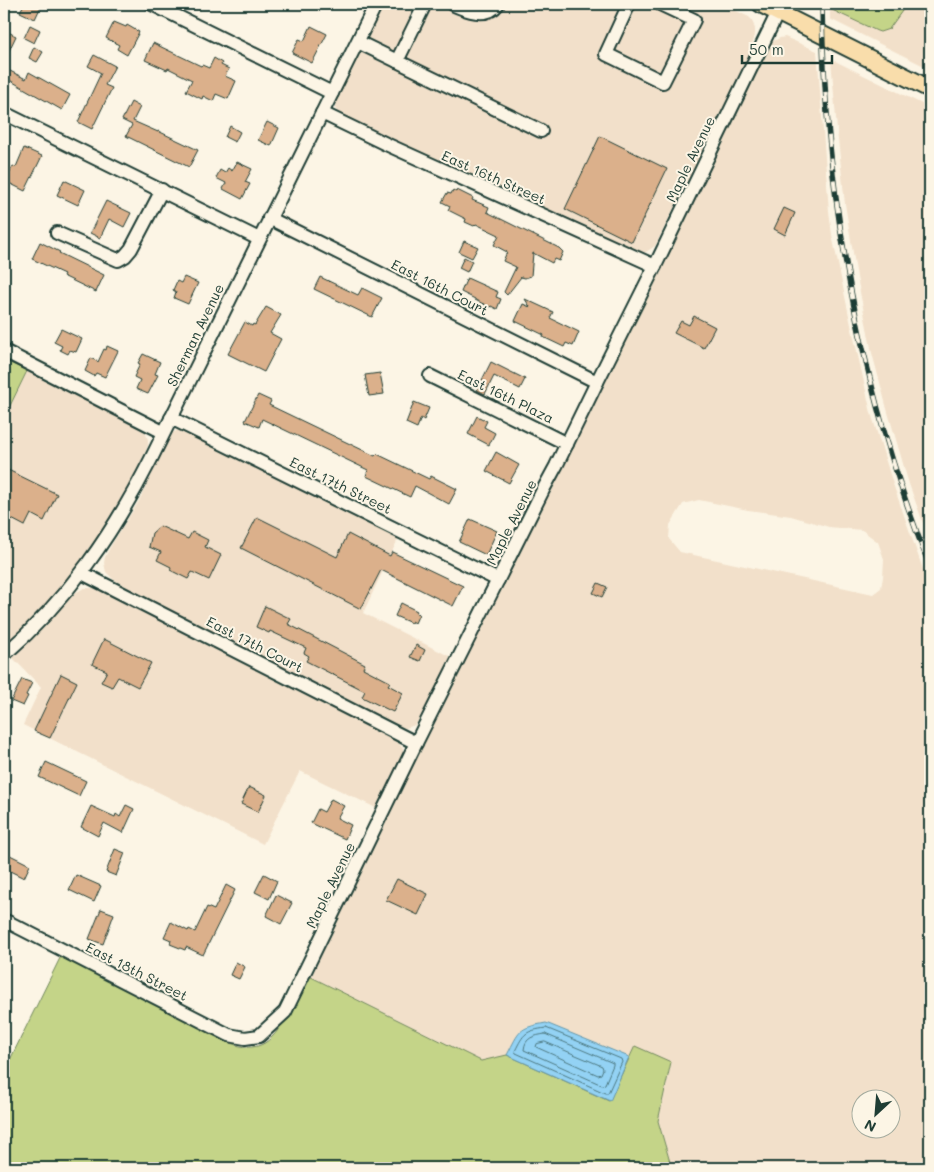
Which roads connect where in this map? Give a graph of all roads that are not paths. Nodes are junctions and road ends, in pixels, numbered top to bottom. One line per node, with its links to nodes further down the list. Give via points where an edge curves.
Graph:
1 (152, 4): 13 (street)
2 (376, 4): 10 (street, Sherman Avenue)
3 (425, 4): 11 (street)
4 (452, 4): 5 (street, via 483,13)
5 (498, 4)
6 (629, 4): 7 (street, via 606,54 663,82 694,20)
7 (660, 4)
8 (761, 4): 9 (main road)
9 (778, 12): 12 (main road); 21 (street, Maple Avenue)
10 (358, 42): 11 (street); 13 (street, Sherman Avenue)
11 (397, 61): 16 (street)
12 (930, 89)
13 (332, 93): 15 (street, Sherman Avenue)
14 (4, 113): 17 (street)
15 (322, 113): 18 (street, Sherman Avenue); 21 (street, East 16th Street)
16 (541, 131)
17 (162, 190): 19 (street, via 130,249 118,260); 20 (street)
18 (270, 218): 20 (street, Sherman Avenue); 24 (street, East 16th Court)
19 (57, 233)
20 (259, 239): 25 (street, Sherman Avenue)
21 (655, 266): 24 (street, Maple Avenue)
22 (4, 351): 26 (street)
23 (430, 376): 27 (street, East 16th Plaza)
24 (596, 382): 27 (street, Maple Avenue)
25 (171, 418): 26 (street, Sherman Avenue); 29 (street, East 17th Street)
26 (164, 432): 28 (street, Sherman Avenue, via 126,505)
27 (567, 444): 29 (street, Maple Avenue)
28 (82, 572): 30 (street, Sherman Avenue, via 40,622); 31 (street, East 17th Court)
29 (498, 580): 31 (street, Maple Avenue)
30 (4, 655)
31 (416, 743): 33 (street, Maple Avenue, via 286,1012)
32 (4, 920): 33 (street, East 18th Street, via 229,1035)
33 (259, 1036)

